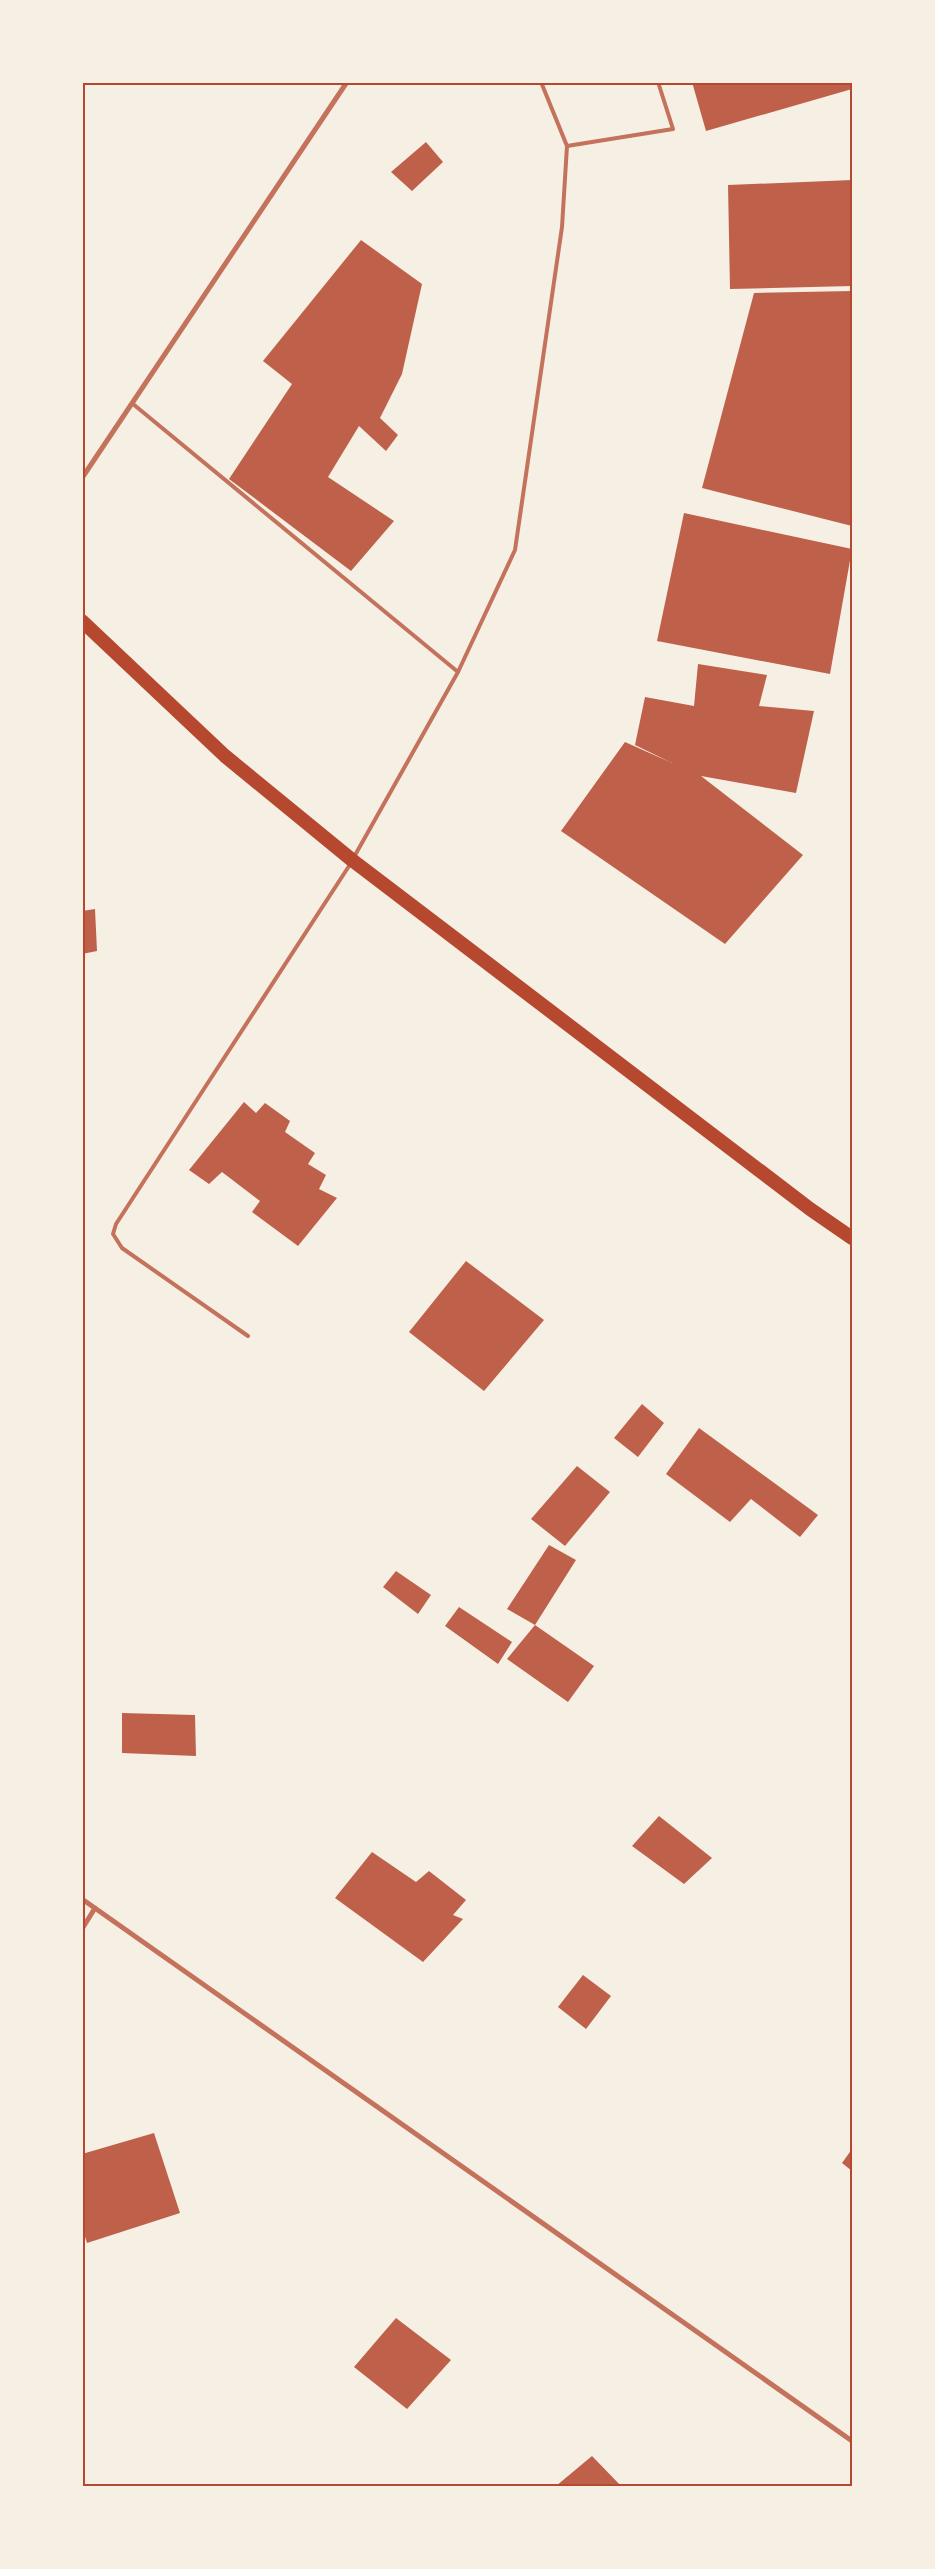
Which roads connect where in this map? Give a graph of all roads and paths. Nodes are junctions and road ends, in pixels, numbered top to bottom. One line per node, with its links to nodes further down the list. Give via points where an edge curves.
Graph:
1 (347, 82): 5 (street)
2 (541, 82): 4 (lane)
3 (658, 82): 4 (lane, via 673,129)
4 (567, 146): 8 (lane, via 562,227 515,550)
5 (133, 404): 6 (street); 8 (lane)
6 (82, 478)
7 (82, 621): 9 (highway, via 225,756)
8 (458, 672): 9 (lane)
9 (352, 860): 10 (highway); 11 (lane, via 116,1224 114,1234 122,1248)
10 (852, 1238)
11 (248, 1336)
12 (82, 1899): 13 (street)
13 (95, 1908): 14 (street); 15 (street)
14 (82, 1929)
15 (852, 2441)

